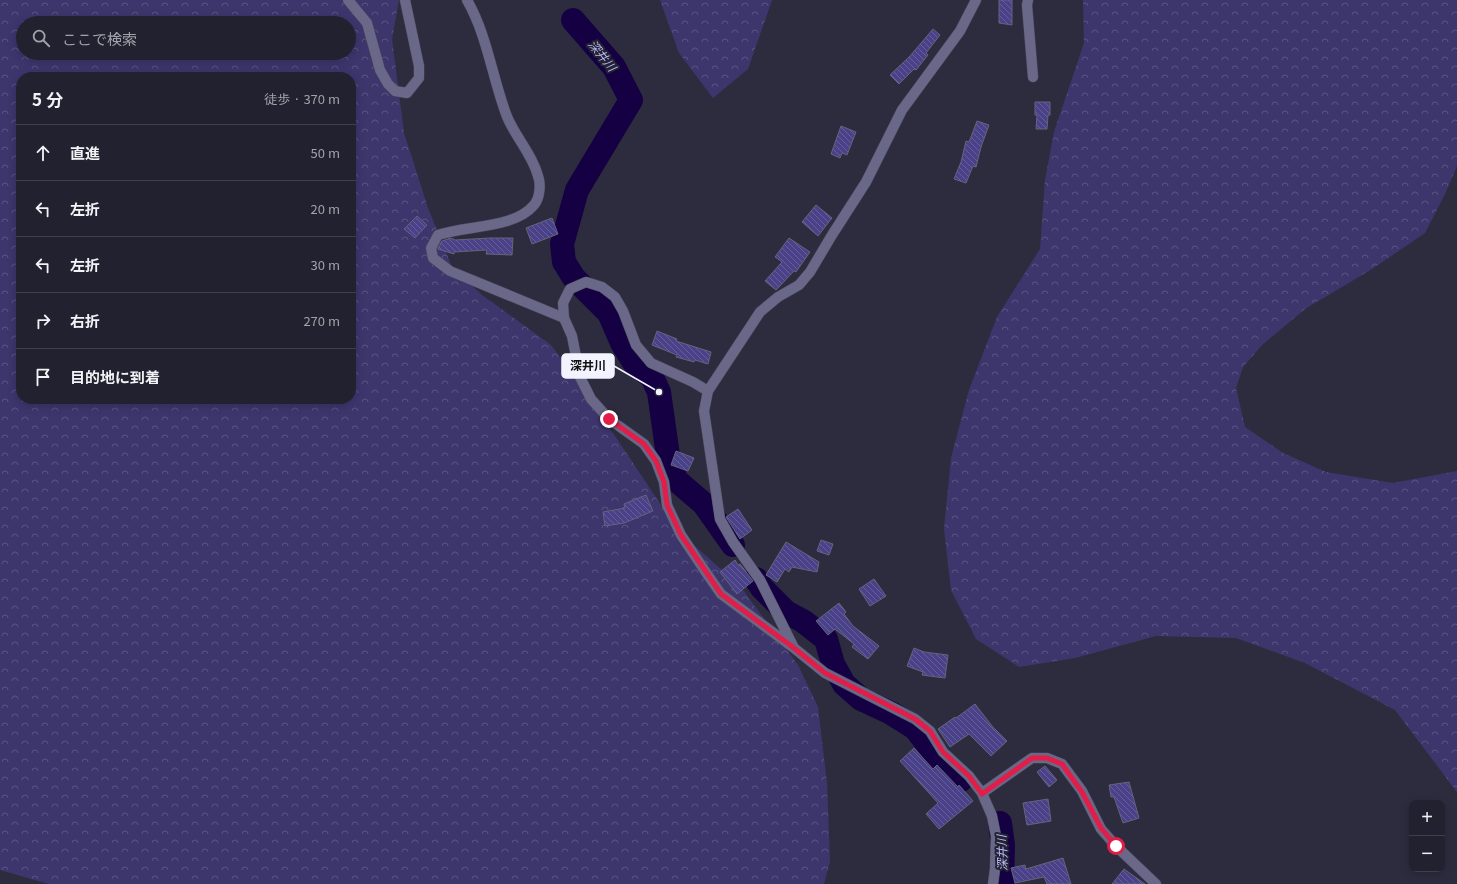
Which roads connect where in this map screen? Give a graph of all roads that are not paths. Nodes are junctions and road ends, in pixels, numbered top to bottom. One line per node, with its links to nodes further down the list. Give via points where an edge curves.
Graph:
1 (348, 0): 2 (street, via 367,23 380,70 388,84 395,91 407,93 419,78 419,66)
2 (405, 0)
3 (467, 0): 7 (street, via 481,28 506,116 532,159 539,176 540,190 535,204 522,216 438,235 431,248 433,258 450,271)
4 (976, 0): 8 (street, via 956,37 902,110 866,182 810,272 799,285 778,297 760,312)
5 (1028, 0): 6 (street)
6 (1032, 77)
7 (564, 318): 8 (street, via 563,303 570,289 586,282 602,287 615,297 636,346 651,363); 9 (street, via 572,336 580,377 591,399 609,419 644,444 656,461 664,482 667,505 681,535 721,594)
8 (708, 391): 9 (street, via 704,412 720,519 760,580)
9 (794, 648): 10 (street, via 825,673 915,719 930,731 943,752 969,776)
10 (982, 794): 11 (street, via 992,816 996,836); 12 (street, via 1032,758 1047,758 1062,764 1082,792 1101,828)
11 (993, 884)
12 (1156, 884)

